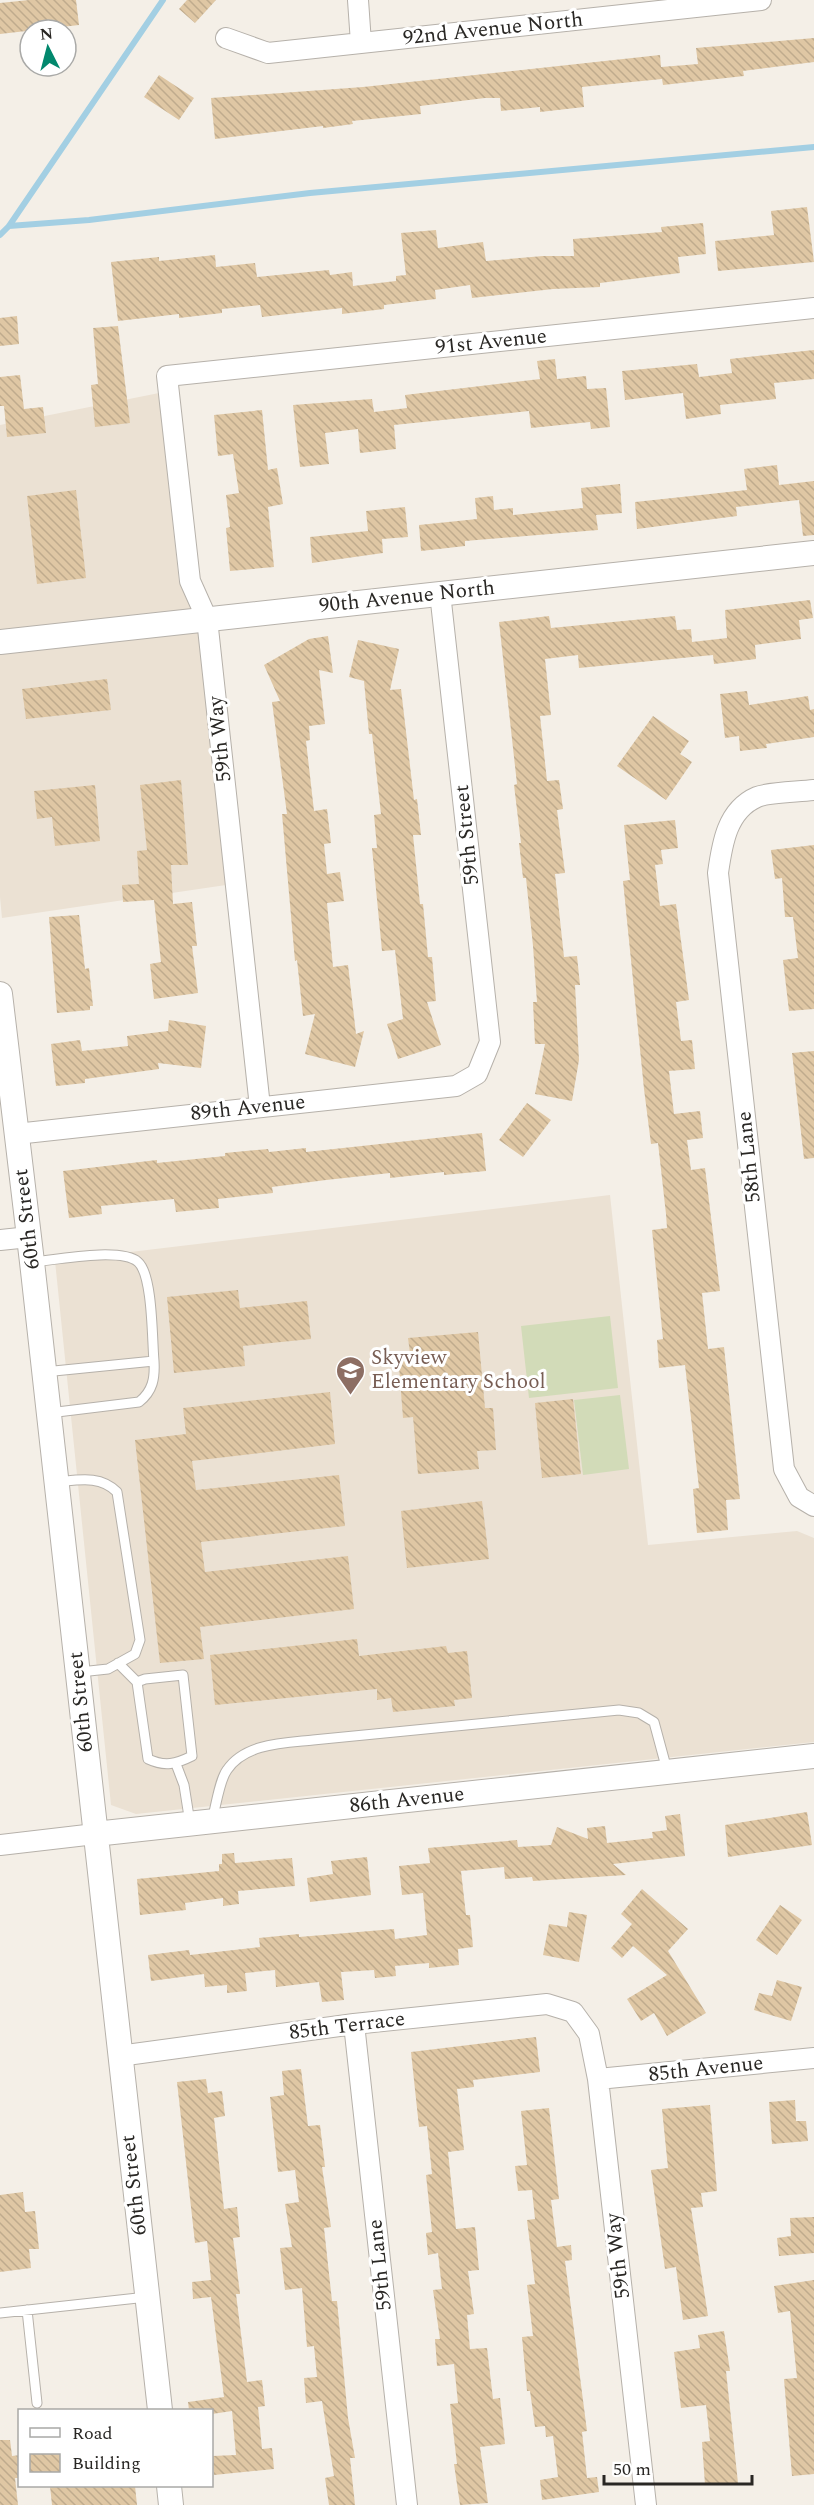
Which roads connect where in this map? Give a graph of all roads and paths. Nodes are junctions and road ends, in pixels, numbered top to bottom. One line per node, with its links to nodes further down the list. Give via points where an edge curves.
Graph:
1 (358, 0): 4 (street)
2 (761, 0): 4 (street, 92nd Avenue North)
3 (226, 38): 4 (street, 92nd Avenue North, via 267,53)
4 (361, 44)
5 (814, 308): 6 (street, 91st Avenue)
6 (167, 376): 9 (street, 59th Way, via 190,581)
7 (814, 553): 8 (street, 90th Avenue North)
8 (440, 593): 9 (street, 90th Avenue North); 13 (street, 59th Street, via 490,1042)
9 (207, 619): 10 (street, 90th Avenue North); 14 (street, 59th Way)
10 (0, 642)
11 (814, 790): 23 (street, 58th Lane, via 758,796 733,816 722,844 718,873 784,1469)
12 (0, 994): 15 (street, 60th Street)
13 (477, 1074): 14 (street, 89th Avenue, via 456,1086)
14 (260, 1107): 15 (street, 89th Avenue)
15 (16, 1134): 16 (street, 60th Street)
16 (29, 1237): 17 (street); 18 (street, 60th Street)
17 (0, 1240)
18 (32, 1262): 19 (lane, via 108,1255 138,1262 146,1276); 20 (street, 60th Street)
19 (154, 1361): 20 (lane); 21 (lane, via 152,1388 139,1402)
20 (44, 1372): 21 (street, 60th Street)
21 (49, 1413): 22 (street, 60th Street)
22 (56, 1482): 24 (lane, via 94,1479 109,1484 117,1492 140,1640 135,1654); 25 (street, 60th Street)
23 (807, 1502)
24 (118, 1663): 25 (lane, via 108,1669); 26 (lane)
25 (77, 1672): 31 (street, 60th Street)
26 (137, 1682): 28 (lane, via 148,1759); 28 (lane, via 183,1675 192,1756)
27 (814, 1756): 29 (street, 86th Avenue)
28 (176, 1764): 30 (lane)
29 (667, 1772): 30 (street, 86th Avenue); 30 (lane, via 654,1722 639,1713 619,1710 313,1740 264,1746 240,1758 226,1771)
30 (201, 1822): 31 (street, 86th Avenue)
31 (95, 1834): 32 (street, 86th Avenue); 35 (street, 60th Street)
32 (0, 1845)
33 (573, 2012): 34 (street, 85th Terrace, via 547,2004); 37 (street, 59th Way, via 590,2034)
34 (354, 2024): 35 (street, 85th Terrace); 45 (street, 59th Lane)
35 (119, 2056): 38 (street, 60th Street)
36 (814, 2058): 37 (street, 85th Avenue)
37 (598, 2079): 46 (street, 59th Way)
38 (147, 2298): 39 (lane); 42 (street, 60th Street)
39 (27, 2310): 40 (lane); 41 (lane)
40 (0, 2313)
41 (37, 2403)
42 (160, 2409)
43 (169, 2487): 44 (street)
44 (171, 2505)
45 (407, 2505)
46 (646, 2505)

